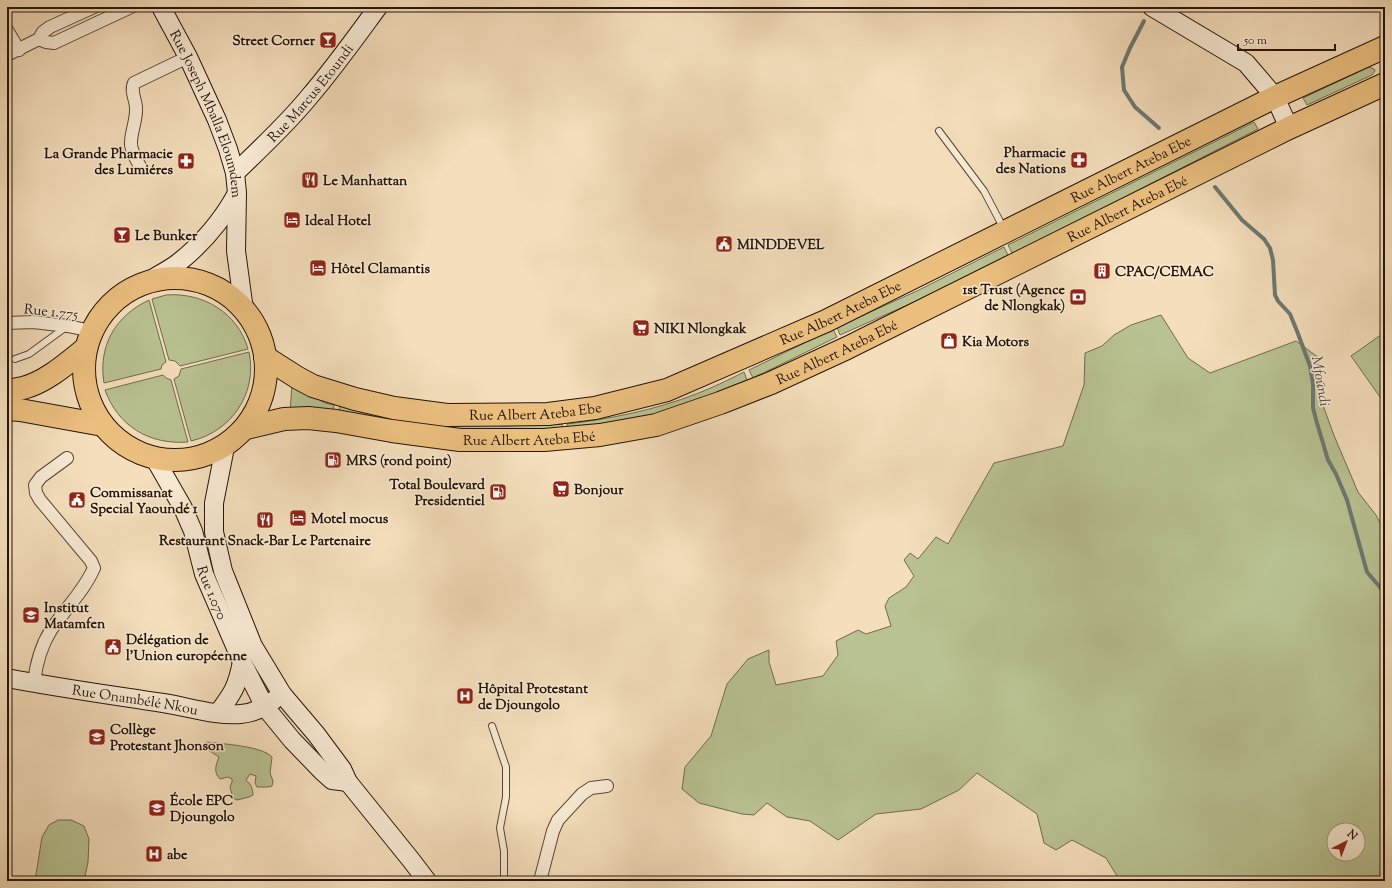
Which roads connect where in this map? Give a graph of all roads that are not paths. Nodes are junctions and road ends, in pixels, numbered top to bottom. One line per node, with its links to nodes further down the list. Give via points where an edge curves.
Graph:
1 (94, 7): 7 (street, via 50,27 43,32)
2 (131, 7): 7 (street, via 54,43)
3 (161, 7): 11 (main road, Rue Joseph Mballa Eloumdem)
4 (378, 7): 17 (main road, Rue Marcus Etoundi, via 309,98)
5 (1152, 7): 13 (main road, via 1246,63)
6 (7, 30): 9 (street)
7 (40, 39): 9 (street)
8 (1385, 47): 13 (highway, Rue Albert Ateba Ebe)
9 (19, 50): 10 (street)
10 (7, 55)
11 (188, 57): 16 (street, via 132,87 136,108 131,143); 17 (main road, Rue Joseph Mballa Eloumdem, via 217,120)
12 (1385, 84): 14 (highway, Rue Albert Ateba Ebé)
13 (1276, 97): 14 (main road); 19 (highway, Rue Albert Ateba Ebe)
14 (1289, 128): 30 (highway, Rue Albert Ateba Ebé, via 848,348 771,383 656,425 600,435 544,440 460,440 308,418)
15 (939, 131): 19 (lane, via 984,192)
16 (141, 168)
17 (235, 173): 18 (main road, Rue Joseph Mballa Eloumdem)
18 (237, 193): 20 (main road, Rue Joseph Mballa Eloumdem, via 218,224 197,246); 21 (main road, via 236,251)
19 (1006, 232): 25 (highway, Rue Albert Ateba Ebe, via 826,321 734,362 667,390 595,408 548,414 488,415 447,415 394,408 313,386)
20 (149, 282): 21 (highway, via 170,278 191,279 211,285 229,296); 24 (highway, via 131,289 115,300 101,314)
21 (244, 310): 25 (highway, via 254,324)
22 (7, 323): 23 (street, Rue 1.775, via 33,322)
23 (68, 326): 24 (street, Rue 1.775); 26 (lane, via 29,354)
24 (88, 340): 27 (highway, via 58,370 24,388); 29 (highway, via 83,369 86,389 92,408)
25 (265, 357): 30 (highway, via 266,376 263,394)
26 (15, 359)
27 (7, 391)
28 (7, 409): 29 (highway)
29 (102, 425): 33 (highway, via 126,447)
30 (246, 428): 31 (highway)
31 (225, 447): 33 (highway, via 203,457 179,461); 37 (main road, Rue 1.070, via 214,503 214,532 223,571 253,646)
32 (67, 458): 36 (street, via 41,477 35,485 36,493 94,568 42,647)
33 (156, 459): 34 (main road, Rue 1.070, via 193,531 204,574)
34 (242, 662): 38 (main road, Rue 1.070); 39 (main road, via 238,681 231,696)
35 (7, 678): 36 (main road, Rue Onambélé Nkou)
36 (34, 683): 39 (main road, Rue Onambélé Nkou)
37 (282, 694): 38 (main road, Rue Onambélé Nkou); 41 (main road, Rue 1.070, via 325,746)
38 (265, 707): 39 (main road, Rue Onambélé Nkou, via 242,714); 41 (main road, Rue 1.070, via 322,771 332,780)
39 (218, 713)
40 (492, 726): 44 (lane, via 506,767 506,797 500,828 504,851)
41 (348, 782): 43 (main road, Rue 1.070)
42 (607, 786): 45 (street, via 591,788 582,794 558,820)
43 (426, 881)
44 (504, 881)
45 (540, 881)

